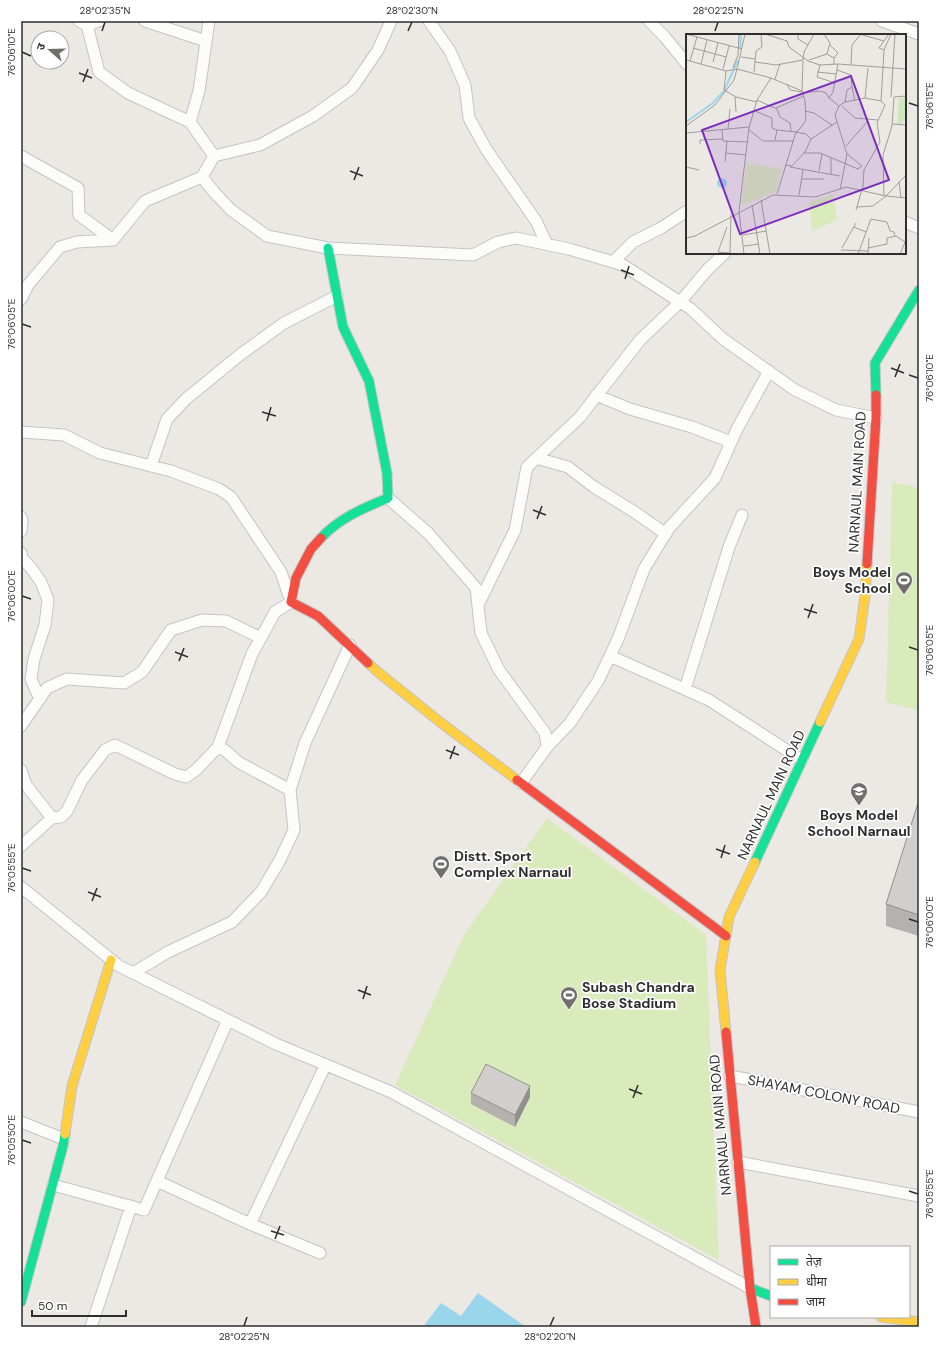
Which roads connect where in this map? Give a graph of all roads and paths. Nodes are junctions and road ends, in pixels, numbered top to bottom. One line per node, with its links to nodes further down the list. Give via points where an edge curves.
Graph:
1 (99, 21): 8 (street)
2 (145, 21): 10 (street)
3 (208, 21): 10 (street)
4 (391, 21): 14 (street, via 378,50 352,88 313,116 260,145)
5 (429, 21): 20 (street, via 450,51 465,85 469,118 486,149 536,221)
6 (649, 21): 11 (street)
7 (882, 21): 9 (street)
8 (83, 23): 12 (street, via 99,72 128,93)
9 (919, 34)
10 (206, 41): 12 (street, via 199,91)
11 (686, 63)
12 (190, 122): 14 (street)
13 (21, 156): 19 (street, via 78,188 79,215)
14 (214, 156): 15 (street)
15 (202, 176): 19 (street, via 145,201); 21 (street, via 231,210 267,236)
16 (686, 212): 23 (street, via 661,228 632,242)
17 (906, 222): 18 (street)
18 (919, 228)
19 (113, 240): 26 (street, via 77,242 60,247 28,285)
20 (547, 244): 21 (street, via 516,238 498,242 473,255); 23 (street)
21 (328, 248): 25 (street)
22 (724, 254): 27 (street)
23 (613, 262): 27 (street, via 623,265)
24 (919, 290): 30 (street, NARNAUL MAIN ROAD, via 875,363)
25 (337, 296): 34 (street, via 284,323 186,399 167,419); 35 (street, via 343,327 369,381 387,473)
26 (21, 299)
27 (680, 302): 28 (street, via 723,339); 29 (street, via 640,340)
28 (769, 372): 30 (street, via 795,390 836,410); 32 (street)
29 (596, 395): 32 (street, via 630,409 692,427); 33 (street, via 580,417)
30 (876, 418): 51 (street, NARNAUL MAIN ROAD, via 865,596 859,639)
31 (21, 432): 34 (street, via 64,435 100,453)
32 (731, 442): 39 (street, via 715,478)
33 (536, 458): 39 (street, via 568,467); 42 (street, via 528,467 515,530)
34 (151, 466): 41 (street, via 219,489 231,497 281,572)
35 (388, 498): 41 (street, via 360,510 329,529 311,549 296,578); 42 (street, via 428,533 476,588)
36 (742, 515): 46 (street, via 728,546)
37 (21, 517): 38 (street)
38 (21, 531)
39 (666, 534): 45 (street, via 644,569)
40 (21, 553): 47 (street, via 22,558 41,582 48,600 45,625 34,659 31,680)
41 (291, 602): 43 (street, via 276,612); 44 (street, via 318,616)
42 (478, 605): 49 (street, via 480,633 499,670 544,733)
43 (261, 638): 47 (street, via 226,621 202,620 171,630 142,672 124,683 67,679 47,688); 50 (street, via 252,654)
44 (350, 645): 53 (street, via 391,683); 54 (street, via 305,743)
45 (610, 656): 46 (street); 49 (street, via 598,681 570,723)
46 (685, 689): 51 (street, via 709,700)
47 (40, 699): 48 (street)
48 (21, 726)
49 (547, 746): 53 (street)
50 (218, 747): 54 (street, via 238,762); 55 (street, via 186,777 115,745 105,750 82,780 67,811 61,817)
51 (802, 760): 58 (street, NARNAUL MAIN ROAD, via 729,917)
52 (21, 770): 55 (street, via 26,785)
53 (521, 783): 58 (street)
54 (290, 790): 60 (street, via 294,830 261,892 232,922 168,952)
55 (52, 818): 56 (street)
56 (21, 846)
57 (21, 887): 59 (street)
58 (726, 936): 63 (street, NARNAUL MAIN ROAD, via 720,970)
59 (111, 960): 60 (street); 66 (street, via 72,1086)
60 (132, 973): 61 (street)
61 (228, 1020): 62 (street); 68 (street)
62 (326, 1066): 72 (street); 74 (street, via 391,1092)
63 (730, 1076): 64 (street, SHAYAM COLONY ROAD); 67 (street, NARNAUL MAIN ROAD)
64 (919, 1112)
65 (21, 1122): 66 (street)
66 (64, 1139): 69 (street)
67 (738, 1162): 70 (street); 74 (street, NARNAUL MAIN ROAD)
68 (157, 1181): 71 (street, via 144,1210); 72 (street)
69 (53, 1185): 71 (street); 76 (street)
70 (919, 1196)
71 (131, 1206): 79 (street)
72 (250, 1224): 73 (street)
73 (320, 1253)
74 (750, 1288): 75 (street); 80 (street, NARNAUL MAIN ROAD)
75 (770, 1296)
76 (21, 1302)
77 (889, 1318): 78 (street)
78 (919, 1322)
79 (91, 1327)
80 (756, 1327)

